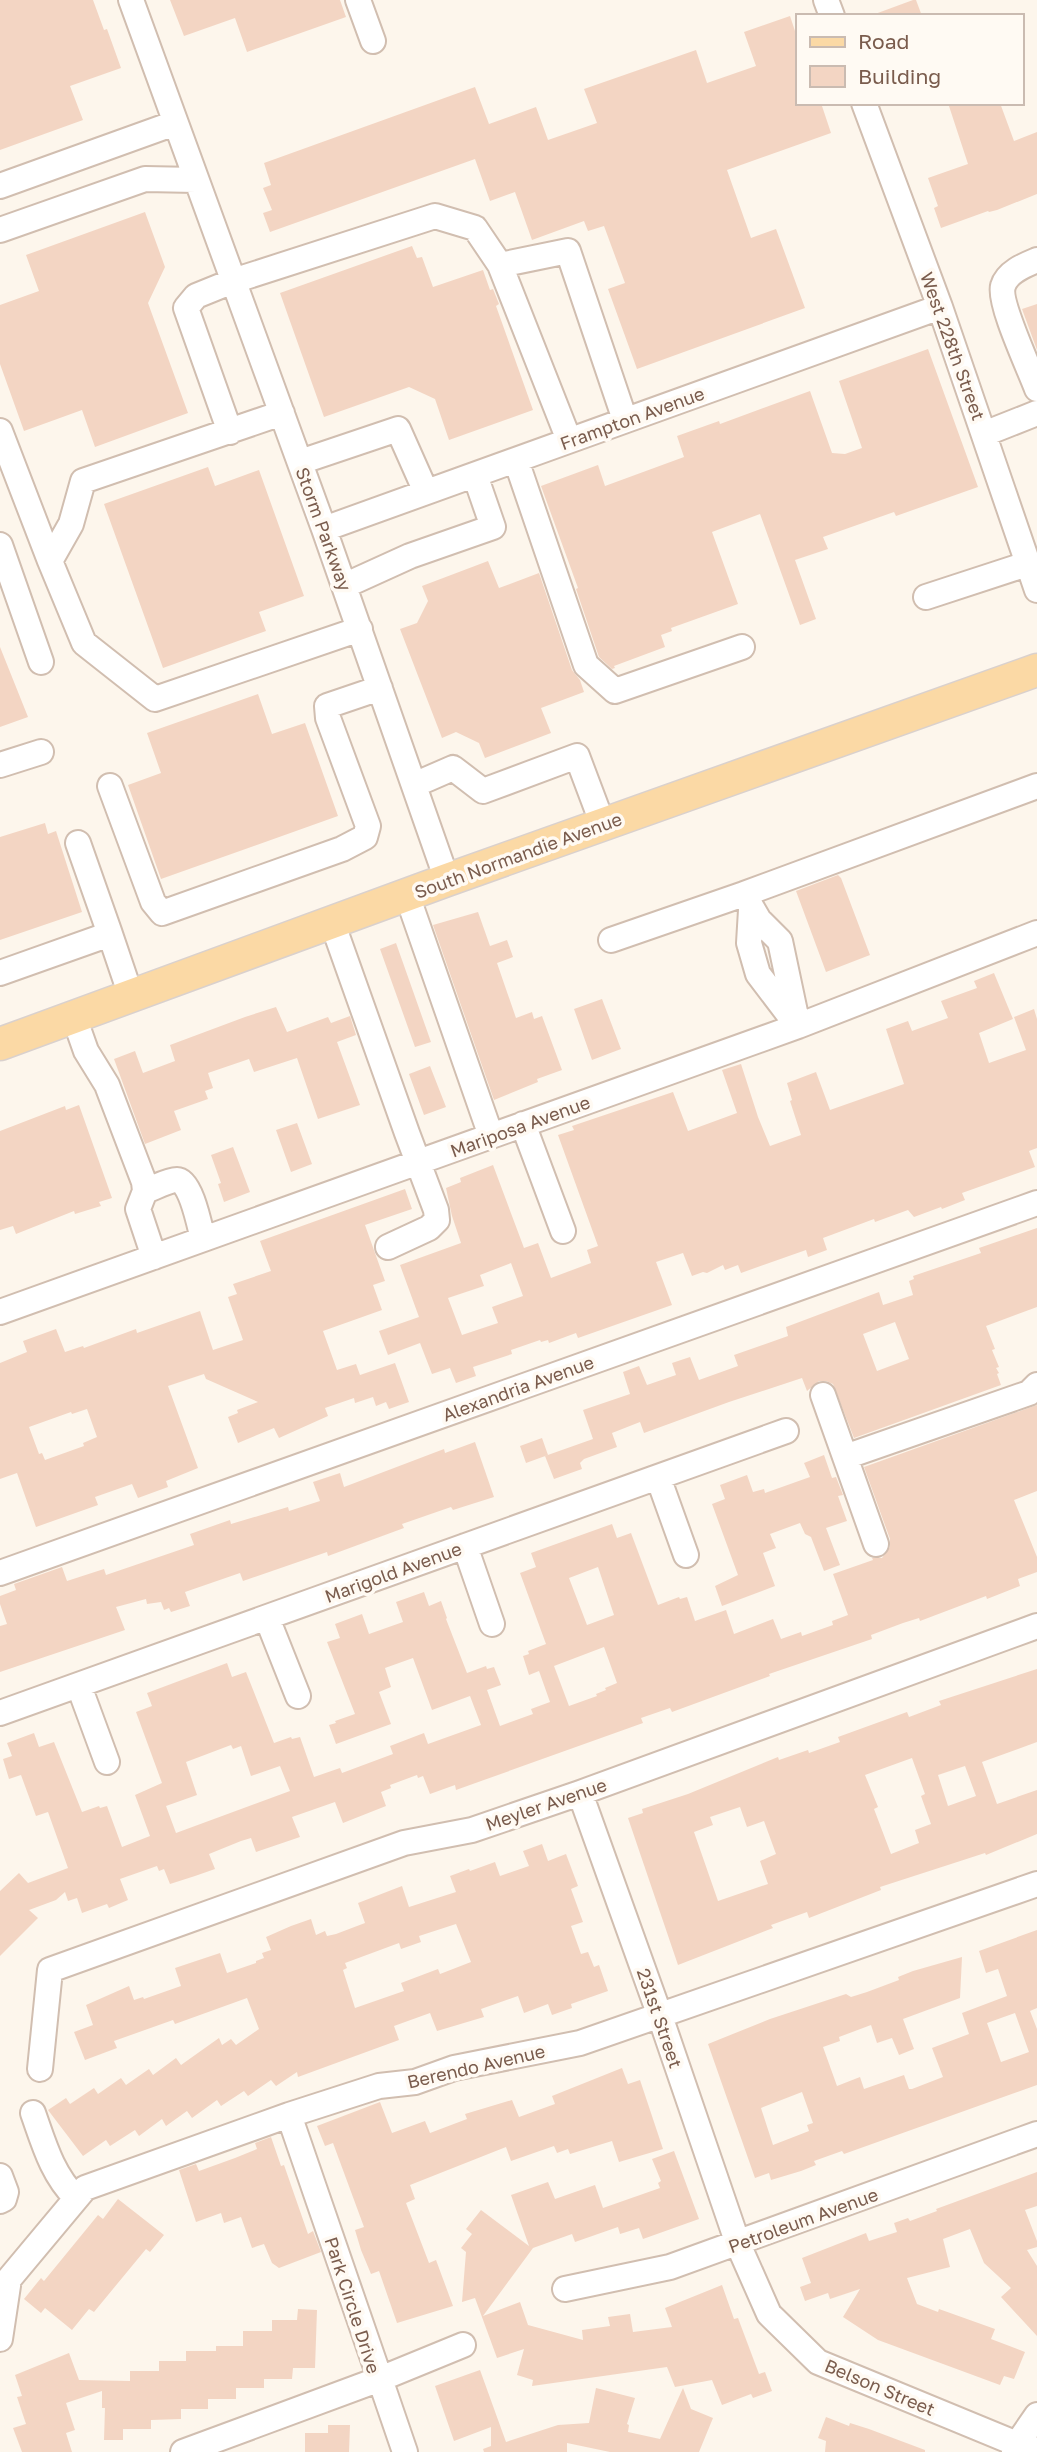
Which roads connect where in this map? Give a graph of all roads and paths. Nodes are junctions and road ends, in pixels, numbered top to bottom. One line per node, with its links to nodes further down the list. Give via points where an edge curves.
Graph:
1 (131, 0): 5 (street, Storm Parkway)
2 (358, 0): 3 (street)
3 (373, 41)
4 (865, 105): 12 (street, West 228th Street)
5 (175, 123): 6 (street, Storm Parkway); 7 (street)
6 (196, 180): 8 (street, via 145,179); 11 (street, Storm Parkway)
7 (0, 186)
8 (0, 230)
9 (1037, 260): 13 (street, via 1011,274 1003,286 1004,303)
10 (500, 265): 11 (street, via 475,228 435,216); 16 (street, via 568,251); 20 (street)
11 (233, 281): 14 (street, Storm Parkway); 18 (street, via 196,296 186,308)
12 (940, 307): 16 (street, Frampton Avenue); 19 (street, West 228th Street)
13 (1037, 389)
14 (282, 413): 18 (street); 22 (street, Storm Parkway)
15 (1037, 413): 19 (street)
16 (625, 420): 20 (street, Frampton Avenue)
17 (0, 431): 27 (street)
18 (230, 432): 27 (street, via 83,481 71,524)
19 (984, 434): 28 (street, West 228th Street)
20 (569, 440): 21 (street, Frampton Avenue)
21 (516, 460): 23 (street, Frampton Avenue); 33 (street, via 586,665 615,691)
22 (300, 462): 24 (street, via 398,429); 25 (street, Storm Parkway)
23 (475, 475): 24 (street, Frampton Avenue); 29 (street, via 494,527 410,556)
24 (426, 492): 25 (street, Frampton Avenue)
25 (324, 529): 29 (street, Storm Parkway)
26 (0, 545): 34 (street)
27 (50, 561): 32 (street, via 84,643 155,699)
28 (1027, 564): 30 (street, West 228th Street); 31 (street)
29 (344, 586): 32 (street, Storm Parkway)
30 (1037, 590)
31 (926, 597)
32 (360, 629): 36 (street, Storm Parkway)
33 (742, 648)
34 (41, 662)
35 (1037, 670): 42 (main road, South Normandie Avenue)
36 (380, 688): 39 (street, Storm Parkway); 40 (street, via 327,706 368,826 365,837 342,849 162,913 153,902)
37 (41, 752): 38 (street)
38 (0, 765)
39 (414, 785): 42 (street, via 453,768 483,791 577,756); 44 (street, Storm Parkway)
40 (110, 786)
41 (1037, 786): 46 (street)
42 (603, 825): 44 (main road, South Normandie Avenue)
43 (78, 843): 49 (street)
44 (447, 880): 45 (main road, South Normandie Avenue)
45 (407, 895): 47 (main road, South Normandie Avenue); 57 (street)
46 (748, 902): 50 (street); 54 (street, via 749,943 758,974)
47 (332, 922): 52 (main road, South Normandie Avenue); 58 (street)
48 (1037, 933): 54 (street, Mariposa Avenue)
49 (110, 934): 51 (street); 52 (street)
50 (611, 940)
51 (0, 972)
52 (131, 996): 53 (main road, South Normandie Avenue)
53 (74, 1017): 55 (main road, South Normandie Avenue); 59 (street, via 86,1051 107,1086)
54 (798, 1026): 56 (street, Mariposa Avenue)
55 (0, 1044)
56 (523, 1124): 57 (street, Mariposa Avenue); 61 (street)
57 (491, 1136): 58 (street, Mariposa Avenue)
58 (417, 1162): 62 (street, Mariposa Avenue); 63 (street, via 437,1220)
59 (145, 1191): 62 (street, via 182,1182 189,1190); 64 (street, via 138,1209)
60 (1037, 1203): 74 (street, Alexandria Avenue)
61 (563, 1231)
62 (203, 1239): 64 (street, Mariposa Avenue)
63 (388, 1247)
64 (154, 1257): 65 (street, Mariposa Avenue)
65 (0, 1312)
66 (1037, 1385): 69 (street, via 1029,1392)
67 (823, 1395): 69 (street)
68 (786, 1431): 70 (street, Marigold Avenue)
69 (845, 1457): 71 (street)
70 (659, 1477): 72 (street, Marigold Avenue); 73 (street)
71 (876, 1544)
72 (465, 1546): 75 (street, Marigold Avenue); 76 (street)
73 (686, 1555)
74 (0, 1573)
75 (267, 1618): 78 (street, Marigold Avenue); 79 (street)
76 (492, 1624)
77 (1037, 1626): 82 (street, Meyler Avenue)
78 (79, 1686): 80 (street, Marigold Avenue); 81 (street)
79 (298, 1696)
80 (0, 1713)
81 (107, 1762)
82 (580, 1793): 84 (street, 231st Street); 85 (street, Meyler Avenue, via 472,1830 404,1843 50,1970)
83 (1037, 1884): 84 (street, Berendo Avenue)
84 (660, 2016): 87 (street, Berendo Avenue, via 580,2043 454,2068 415,2082 379,2086); 92 (street, 231st Street)
85 (40, 2069)
86 (33, 2113): 90 (street, via 53,2168)
87 (289, 2115): 90 (street, Berendo Avenue, via 85,2188); 96 (street, Park Circle Drive)
88 (1037, 2134): 92 (street, Petroleum Avenue)
89 (0, 2176): 91 (street, via 6,2192)
90 (76, 2198): 94 (street, Berendo Avenue, via 9,2279)
91 (0, 2201)
92 (737, 2244): 93 (street, Petroleum Avenue, via 670,2267); 98 (street, Belson Street, via 769,2314 818,2362)
93 (565, 2288)
94 (0, 2339)
95 (463, 2345): 96 (street)
96 (380, 2379): 99 (street, Park Circle Drive); 100 (street)
97 (1037, 2416): 98 (street)
98 (1023, 2448)
99 (183, 2452)
100 (405, 2452)

